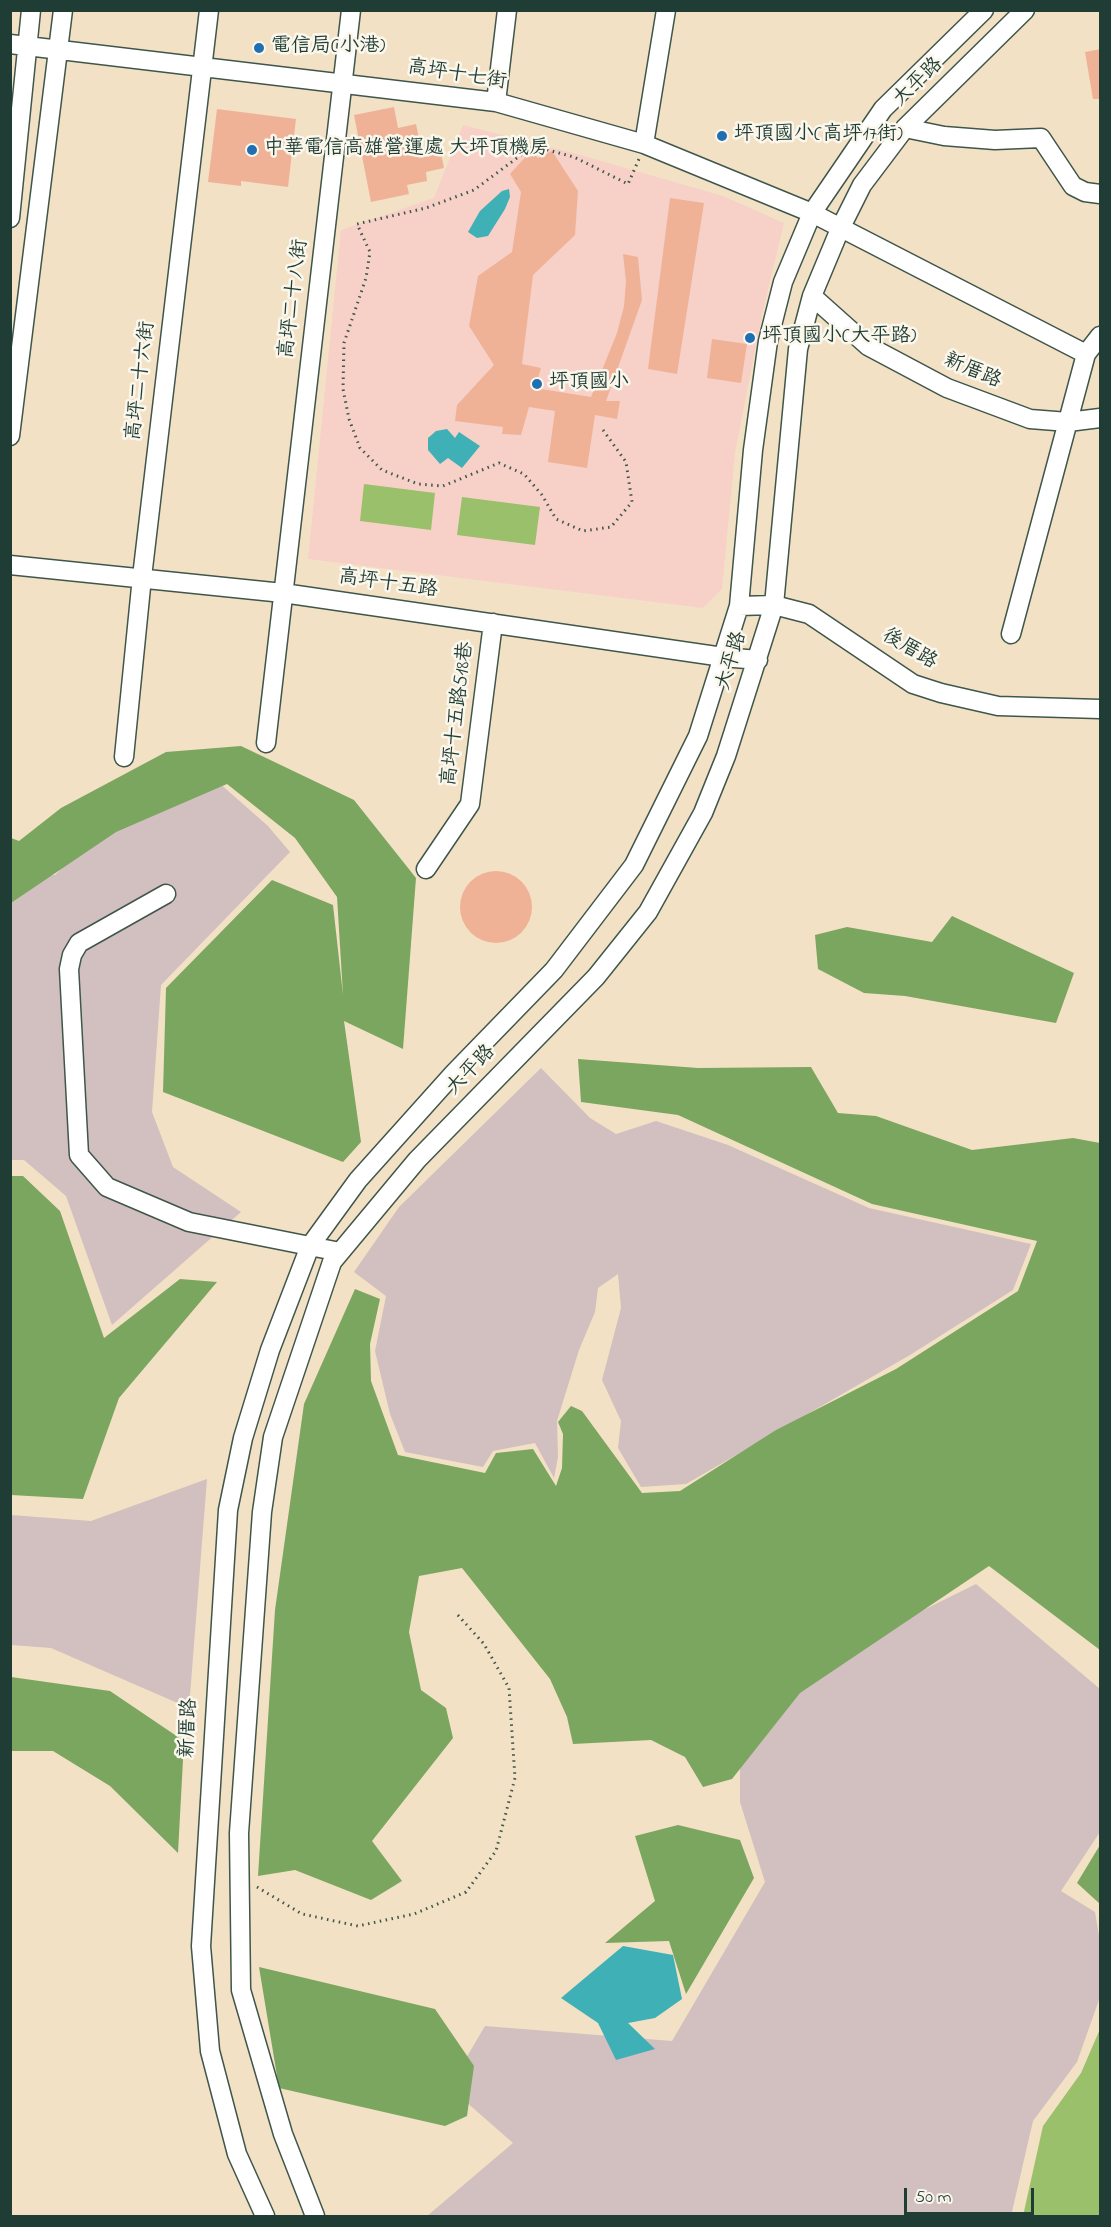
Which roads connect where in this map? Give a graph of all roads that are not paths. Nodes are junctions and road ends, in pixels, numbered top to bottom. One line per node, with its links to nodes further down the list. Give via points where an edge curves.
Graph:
1 (31, 10): 9 (street)
2 (63, 10): 10 (street)
3 (209, 10): 11 (street, 高坪二十六街)
4 (351, 10): 12 (street, 高坪二十八街)
5 (507, 10): 13 (street)
6 (666, 10): 15 (street)
7 (984, 10): 17 (street, 大平路, via 883,109)
8 (1025, 10): 14 (street, 大平路)
9 (18, 46): 10 (street, 高坪十七街); 18 (street)
10 (58, 50): 11 (street, 高坪十七街); 24 (street)
11 (202, 67): 12 (street, 高坪十七街); 26 (street, 高坪二十六街)
12 (342, 82): 13 (street, 高坪十七街); 27 (street, 高坪二十八街)
13 (496, 102): 15 (street, 高坪十七街)
14 (904, 128): 16 (street, via 995,140 1041,138 1073,186); 19 (street, 大平路, via 862,185)
15 (645, 144): 17 (street, 高坪十七街)
16 (1101, 194)
17 (812, 213): 19 (street, 高坪十七街); 29 (street, 大平路, via 783,282 768,341 753,450)
18 (10, 218)
19 (840, 229): 20 (street, 大平路); 21 (street)
20 (812, 296): 23 (street, 新厝路, via 868,346 947,388 1030,419); 28 (street, 大平路, via 798,349)
21 (1095, 344): 23 (street)
22 (1101, 418): 23 (street, 新厝路)
23 (1068, 422): 31 (street)
24 (10, 436)
25 (10, 565): 26 (street, 高坪十五路)
26 (142, 577): 27 (street, 高坪十五路); 36 (street, 高坪二十六街)
27 (284, 592): 30 (street, 高坪十五路); 35 (street, 高坪二十八街)
28 (774, 605): 29 (street, 後厝路); 33 (street, 大平路); 34 (street, 後厝路, via 809,614 913,684 940,693 998,706)
29 (739, 606): 32 (street, 大平路)
30 (493, 623): 32 (street, 高坪十五路); 37 (street, 高坪十五路518巷, via 470,804)
31 (1011, 634)
32 (723, 657): 33 (street, 高坪十五路); 39 (street, 大平路, via 698,736 634,865 554,970 358,1180)
33 (758, 660): 40 (street, 大平路, via 703,813 648,912 596,977 417,1160)
34 (1101, 709)
35 (266, 743)
36 (124, 757)
37 (426, 869)
38 (166, 894): 39 (street, via 79,943 72,955 69,969 79,1155 107,1187 189,1222)
39 (310, 1246): 40 (street); 41 (street, 新厝路, via 270,1350 243,1438 228,1510 201,1946 210,2051 237,2154)
40 (336, 1257): 42 (street, via 272,1448 262,1512 239,1833 241,1990 283,2134)
41 (265, 2217)
42 (315, 2217)

